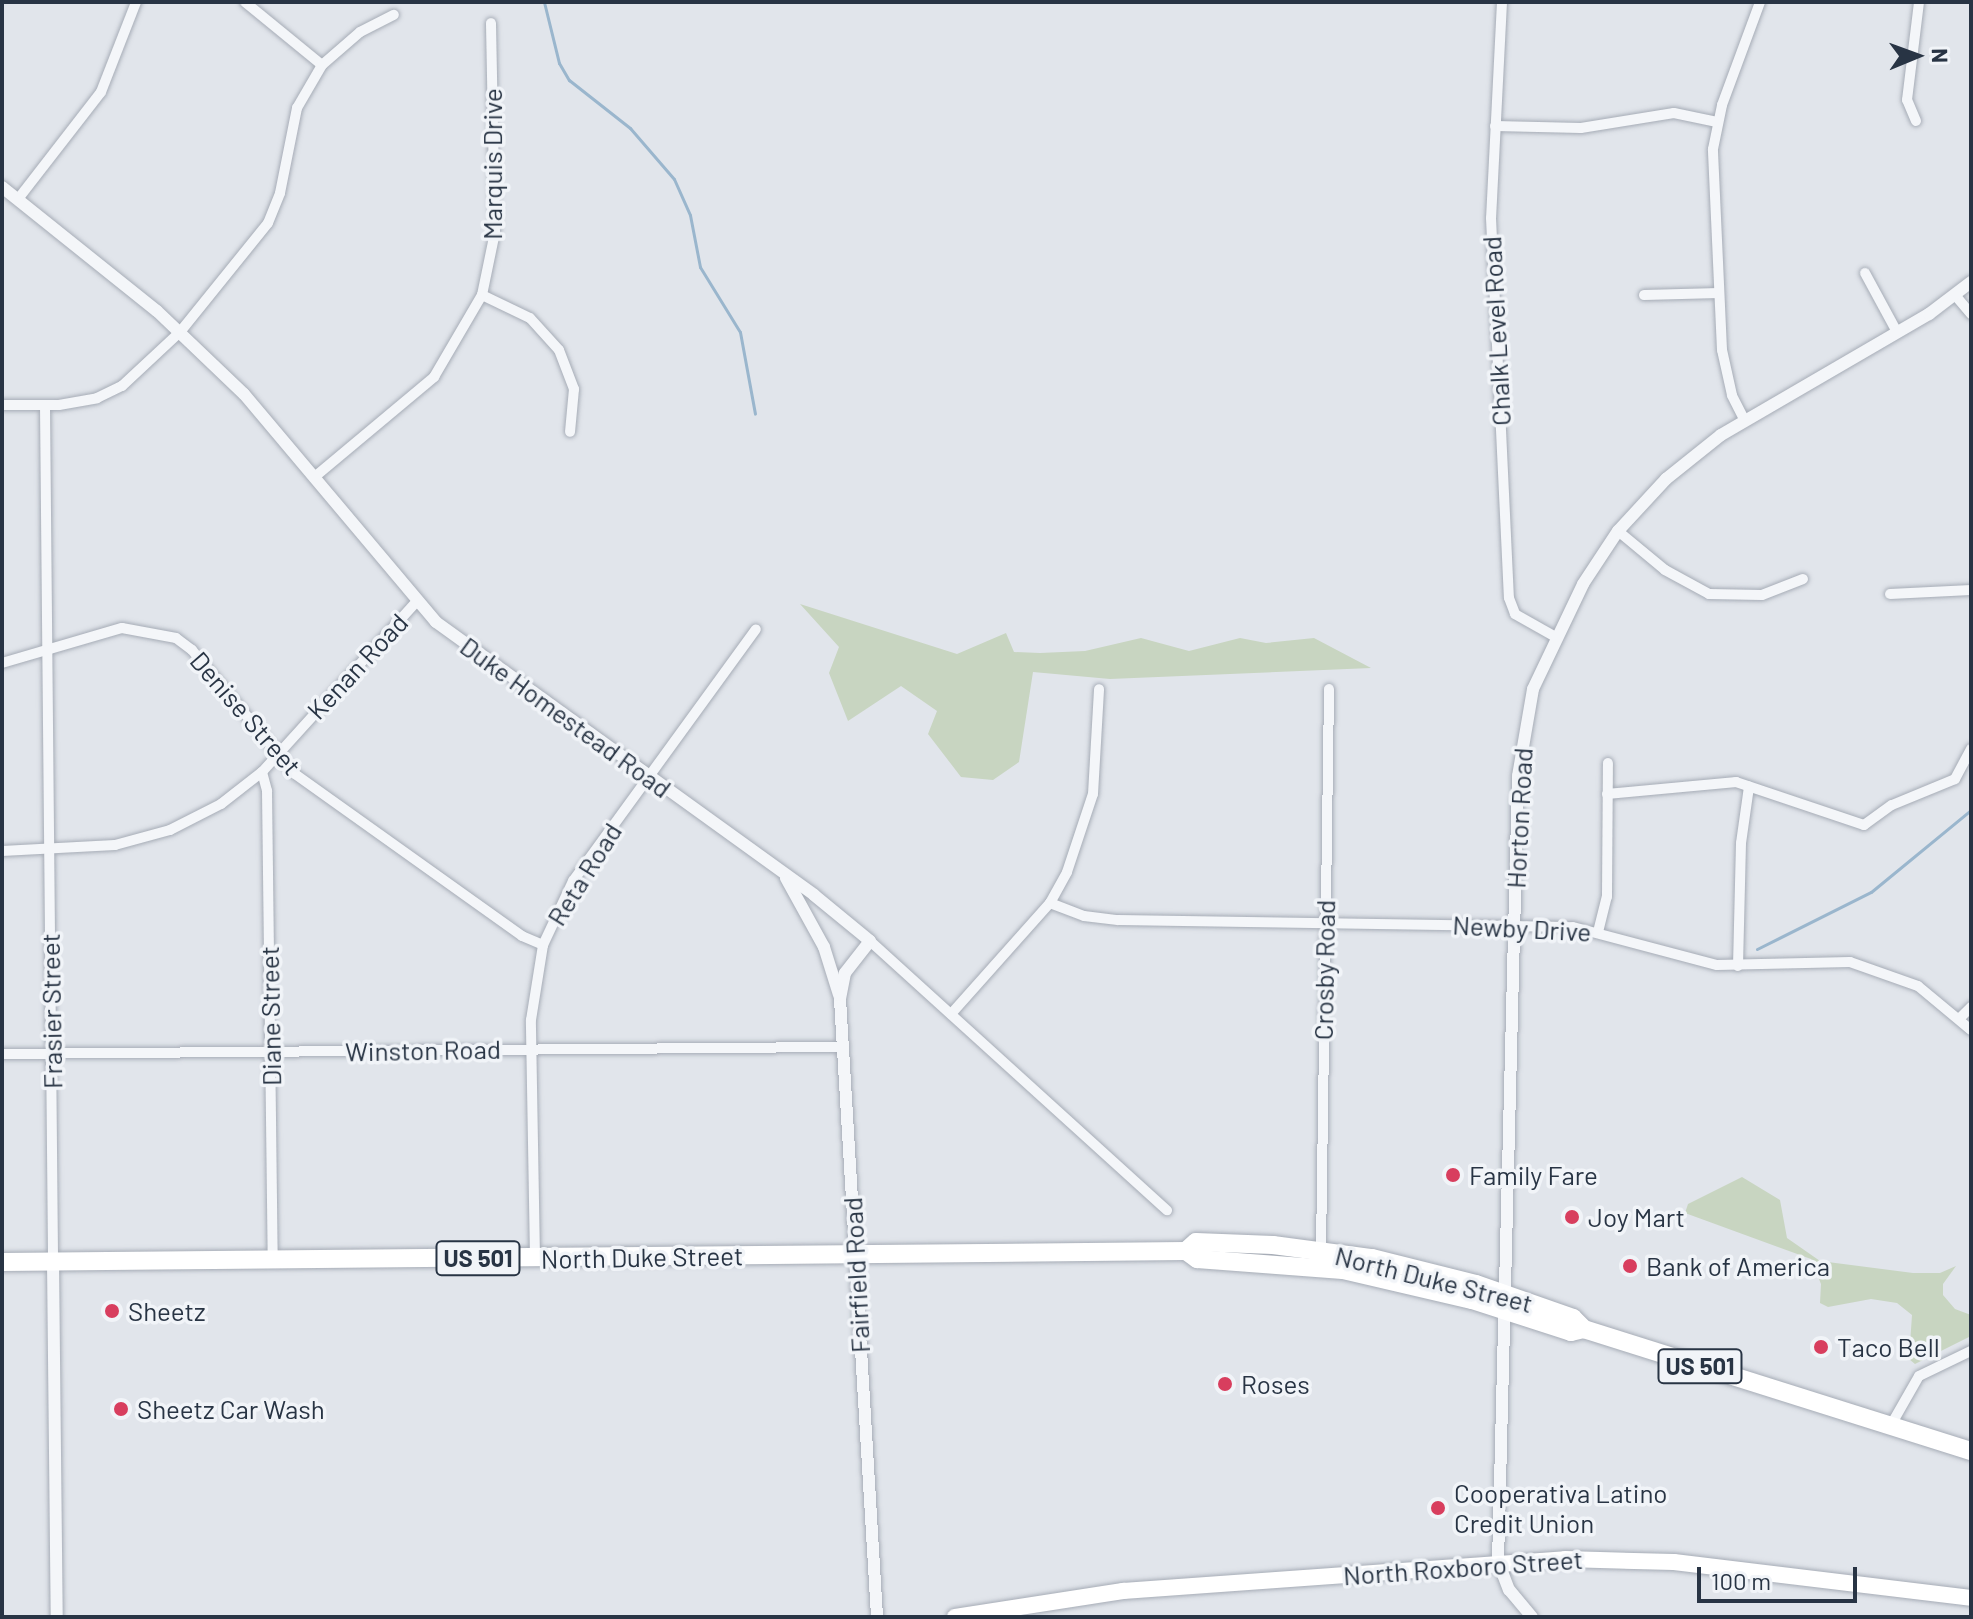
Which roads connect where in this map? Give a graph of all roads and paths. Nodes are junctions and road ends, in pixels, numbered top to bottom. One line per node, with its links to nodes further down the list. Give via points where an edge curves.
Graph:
1 (136, 2): 13 (street, via 101,92)
2 (245, 2): 8 (street)
3 (1502, 2): 11 (street, Chalk Level Road)
4 (1760, 2): 10 (street)
5 (1919, 2): 9 (street, via 1907,100)
6 (394, 15): 8 (street, via 360,32)
7 (491, 23): 17 (street, Marquis Drive, via 495,232)
8 (322, 65): 21 (street, via 297,108 280,193 268,223)
9 (1916, 121)
10 (1717, 122): 11 (street, via 1674,113 1581,128); 16 (street, via 1713,149)
11 (1495, 126): 34 (street, Chalk Level Road, via 1491,218 1509,598 1515,614)
12 (2, 187): 13 (street, Duke Homestead Road)
13 (18, 199): 21 (street, Duke Homestead Road)
14 (1865, 273): 22 (street)
15 (1971, 282): 19 (street, Horton Road)
16 (1719, 293): 18 (street); 25 (street, via 1727,379)
17 (482, 295): 26 (street, via 530,318 559,350 574,389); 27 (street, Marquis Drive, via 434,377)
18 (1644, 295)
19 (1955, 295): 20 (street); 22 (street, Horton Road)
20 (1971, 314)
21 (180, 332): 24 (street, via 113,391 90,401); 27 (street, Duke Homestead Road)
22 (1897, 332): 25 (street, Horton Road)
23 (2, 405): 24 (street)
24 (45, 406): 35 (street, Frasier Street)
25 (1745, 421): 28 (street, Horton Road, via 1666,479)
26 (570, 432)
27 (317, 475): 32 (street, Duke Homestead Road)
28 (1618, 531): 29 (street, via 1665,570 1709,594 1762,595); 34 (street, Horton Road)
29 (1803, 579)
30 (1971, 590): 31 (street)
31 (1890, 594)
32 (416, 602): 40 (street, Kenan Road); 43 (street, Duke Homestead Road, via 500,671)
33 (756, 629): 43 (street, Reta Road)
34 (1554, 636): 51 (street, Horton Road, via 1533,689 1521,744)
35 (47, 648): 36 (street, Denise Street); 40 (street, Denise Street, via 122,628 167,634 192,650); 46 (street, Frasier Street)
36 (2, 663)
37 (1099, 689): 49 (street, via 1093,794 1081,839)
38 (1329, 689): 50 (street, Crosby Road)
39 (1971, 749): 44 (street, via 1955,779 1892,805 1864,825)
40 (276, 756): 42 (street, Kenan Road); 54 (street, Denise Street, via 509,927)
41 (1608, 763): 45 (street)
42 (262, 772): 46 (street, Kenan Road, via 221,804 170,830 115,845); 63 (street, Diane Street, via 267,791)
43 (648, 776): 48 (street, Duke Homestead Road); 54 (street, Reta Road, via 573,881)
44 (1749, 787): 45 (street, via 1729,782); 55 (street, via 1741,843)
45 (1607, 794): 52 (street, via 1607,897)
46 (50, 850): 47 (street, Kenan Road); 65 (street, Frasier Street)
47 (2, 851)
48 (783, 872): 53 (street, Duke Homestead Road); 56 (street, via 824,947)
49 (1050, 903): 50 (street, Newby Drive, via 1103,919); 58 (street)
50 (1325, 922): 51 (street, Newby Drive); 67 (street, Crosby Road)
51 (1514, 925): 52 (street, Newby Drive); 74 (street, Horton Road)
52 (1598, 932): 55 (street, Newby Drive, via 1691,961)
53 (870, 941): 56 (street, Fairfield Road, via 845,973); 58 (street, Duke Homestead Road)
54 (543, 945): 62 (street, Reta Road)
55 (1738, 966): 59 (street, Newby Drive, via 1830,961 1871,966 1918,986)
56 (840, 999): 61 (street, Fairfield Road)
57 (1971, 1007): 59 (street)
58 (951, 1014): 66 (street, Duke Homestead Road)
59 (1960, 1018): 60 (street, Newby Drive)
60 (1971, 1030)
61 (844, 1047): 62 (street, Winston Road); 69 (street, Fairfield Road)
62 (532, 1049): 63 (street, Winston Road); 70 (street, Reta Road)
63 (270, 1052): 65 (street, Winston Road); 71 (street, Diane Street)
64 (2, 1054): 65 (street, Winston Road)
65 (51, 1054): 73 (street, Frasier Street)
66 (1167, 1210)
67 (1321, 1250): 68 (highway, North Duke Street / US 501, via 1209,1241 1196,1242); 74 (highway, North Duke Street / US 501, via 1372,1258)
68 (1186, 1251): 69 (highway, North Duke Street / US 501); 74 (highway, North Duke Street / US 501, via 1197,1259 1343,1270)
69 (856, 1255): 70 (highway, North Duke Street / US 501); 81 (street, Fairfield Road)
70 (535, 1258): 71 (highway, North Duke Street / US 501)
71 (273, 1260): 73 (highway, North Duke Street / US 501)
72 (2, 1262): 73 (highway, North Duke Street / US 501)
73 (53, 1262): 80 (street, Frasier Street)
74 (1508, 1302): 76 (highway, North Duke Street / US 501, via 1573,1318 1584,1329); 78 (street, Horton Road)
75 (1971, 1351): 76 (street, via 1919,1376)
76 (1891, 1425): 77 (highway, North Duke Street / US 501)
77 (1971, 1451)
78 (1498, 1562): 79 (main road, North Roxboro Street, via 1674,1562); 82 (main road, North Roxboro Street, via 1123,1591); 83 (street, via 1509,1590)
79 (1971, 1598)
80 (57, 1617)
81 (877, 1617)
82 (955, 1617)
83 (1532, 1617)

